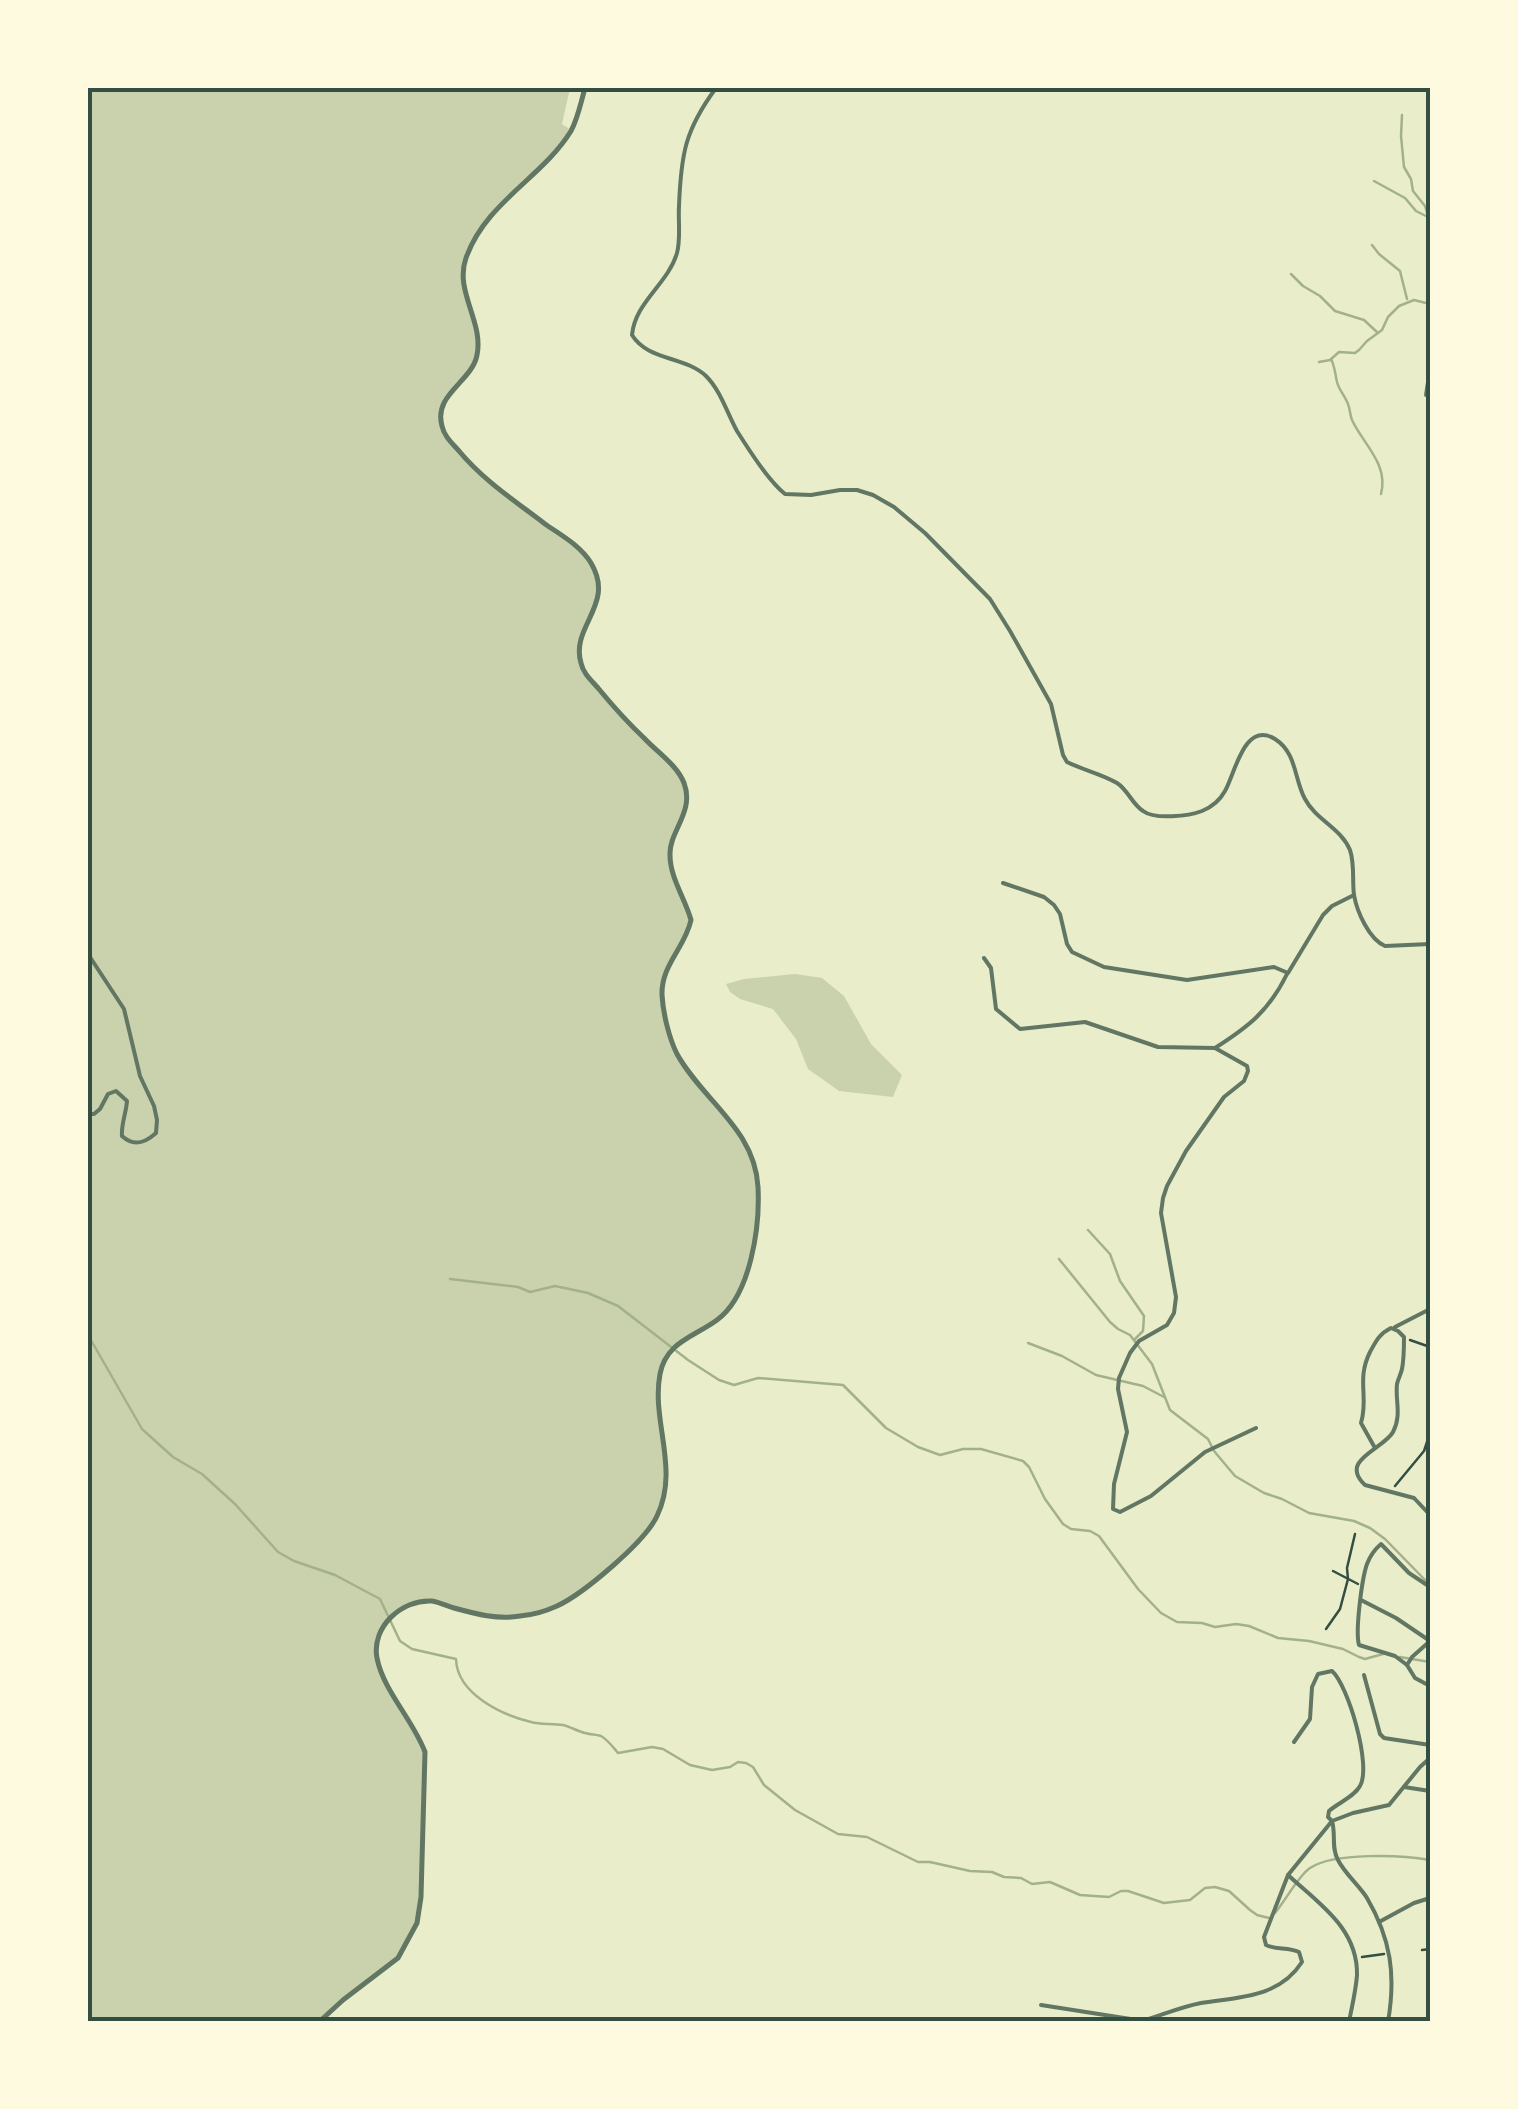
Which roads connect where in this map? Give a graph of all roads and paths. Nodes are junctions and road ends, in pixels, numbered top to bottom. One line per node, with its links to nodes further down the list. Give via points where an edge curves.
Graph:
1 (585, 88): 49 (street, via 572,130 481,228 464,261 478,354 447,397 440,422 496,488 591,563 600,590 579,651 584,672 684,782 686,808 670,858 691,920 666,970 662,994 677,1054 752,1154 755,1232 732,1306 666,1356 659,1400 666,1482 658,1514 640,1538 556,1606 493,1617 420,1602 383,1625 377,1658 424,1752 422,1898 398,1958)
2 (716, 88): 6 (street, via 685,141 678,251 635,318 635,341 710,379 785,494 858,490 894,507 925,533 990,599 1010,631 1050,704 1064,759 1116,783 1143,812 1201,812 1224,794 1241,751 1255,736 1278,740 1306,802 1351,853)
3 (1430, 369): 4 (street)
4 (1426, 395)
5 (1003, 882): 10 (street, via 1054,905 1072,952 1104,967 1186,980 1274,967)
6 (1354, 895): 7 (street, via 1378,943); 10 (street, via 1323,915)
7 (1430, 944)
8 (88, 954): 12 (street, via 124,1010 156,1132 146,1142 122,1136 127,1102 116,1091)
9 (984, 958): 11 (street, via 996,1009 1020,1029 1084,1022 1158,1046)
10 (1288, 974): 11 (street, via 1267,1008)
11 (1215, 1048): 17 (street, via 1248,1071 1186,1151 1163,1198 1174,1313 1167,1325 1138,1341 1119,1378 1128,1432 1113,1509 1120,1512 1151,1496 1204,1452)
12 (88, 1114)
13 (1430, 1309): 14 (street)
14 (1388, 1329): 15 (street); 19 (street, via 1363,1367 1361,1423)
15 (1404, 1337): 16 (path); 19 (street, via 1396,1424)
16 (1430, 1347)
17 (1256, 1428)
18 (1430, 1433): 20 (path, via 1424,1452)
19 (1375, 1448): 20 (street, via 1358,1468 1360,1480)
20 (1391, 1492): 21 (street, via 1414,1498)
21 (1430, 1515)
22 (1355, 1534): 24 (path)
23 (1333, 1571): 24 (path)
24 (1348, 1579): 25 (path); 29 (path)
25 (1363, 1586): 26 (street, via 1368,1560 1381,1544); 27 (street)
26 (1430, 1589): 28 (street)
27 (1361, 1600): 30 (street); 31 (street, via 1359,1645)
28 (1430, 1601)
29 (1326, 1629)
30 (1430, 1642): 31 (street)
31 (1407, 1665): 33 (street)
32 (1364, 1675): 35 (street, via 1380,1734)
33 (1430, 1686)
34 (1294, 1742): 39 (street, via 1310,1719 1318,1674 1332,1671 1346,1695 1364,1771 1358,1788 1329,1811)
35 (1430, 1745)
36 (1430, 1758): 37 (street)
37 (1404, 1787): 38 (street); 39 (street, via 1389,1805)
38 (1430, 1790)
39 (1332, 1821): 40 (street); 42 (street, via 1336,1858)
40 (1288, 1875): 46 (street, via 1341,1925); 48 (street, via 1264,1936 1271,1948 1299,1952 1302,1962 1285,1981 1253,1996)
41 (1430, 1898): 42 (street)
42 (1379, 1922): 45 (street)
43 (1430, 1949): 44 (path)
44 (1422, 1950)
45 (1390, 1954): 46 (path); 51 (street)
46 (1355, 1958): 50 (street)
47 (1042, 2005): 48 (street)
48 (1140, 2021)
49 (320, 2022)
50 (1350, 2022)
51 (1388, 2022)

